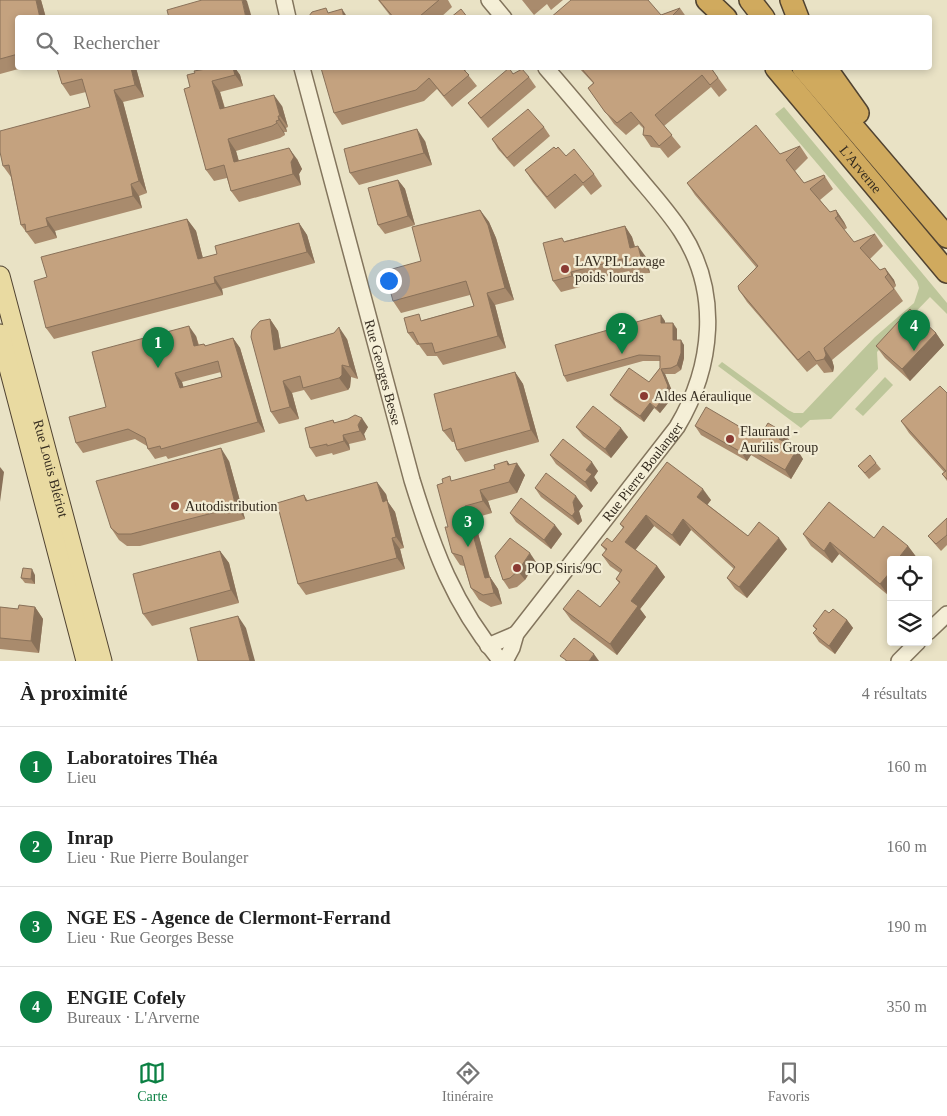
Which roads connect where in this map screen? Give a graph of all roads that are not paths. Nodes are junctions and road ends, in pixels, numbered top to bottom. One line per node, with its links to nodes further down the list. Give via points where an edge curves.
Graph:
1 (284, 0): 7 (street)
2 (490, 0): 8 (street)
3 (707, 0): 9 (highway)
4 (722, 0): 10 (highway)
5 (750, 0): 11 (highway)
6 (791, 0): 12 (highway)
7 (287, 15)
8 (502, 15)
9 (723, 15)
10 (734, 15)
11 (762, 15)
12 (797, 15)
13 (303, 70): 26 (street, Rue Georges Besse, via 425,523 452,590)
14 (548, 70): 25 (street, Rue Pierre Boulanger, via 681,231 705,285 709,325 706,355 695,393 677,427)
15 (778, 70): 20 (highway, L'Arverne)
16 (805, 70): 19 (highway, L'Arverne)
17 (827, 70): 18 (highway, via 845,97)
18 (947, 222)
19 (947, 238)
20 (947, 272)
21 (0, 276): 29 (main road, Rue Louis Blériot)
22 (0, 334): 28 (main road, Rue Louis Blériot)
23 (947, 614): 24 (street)
24 (932, 628)
25 (516, 634): 26 (street, Rue Pierre Boulanger); 31 (street, Rue Pierre Boulanger)
26 (488, 646): 30 (street, Rue Georges Besse)
27 (914, 646): 32 (street)
28 (86, 661)
29 (102, 661)
30 (501, 661)
31 (505, 661)
32 (899, 661)

